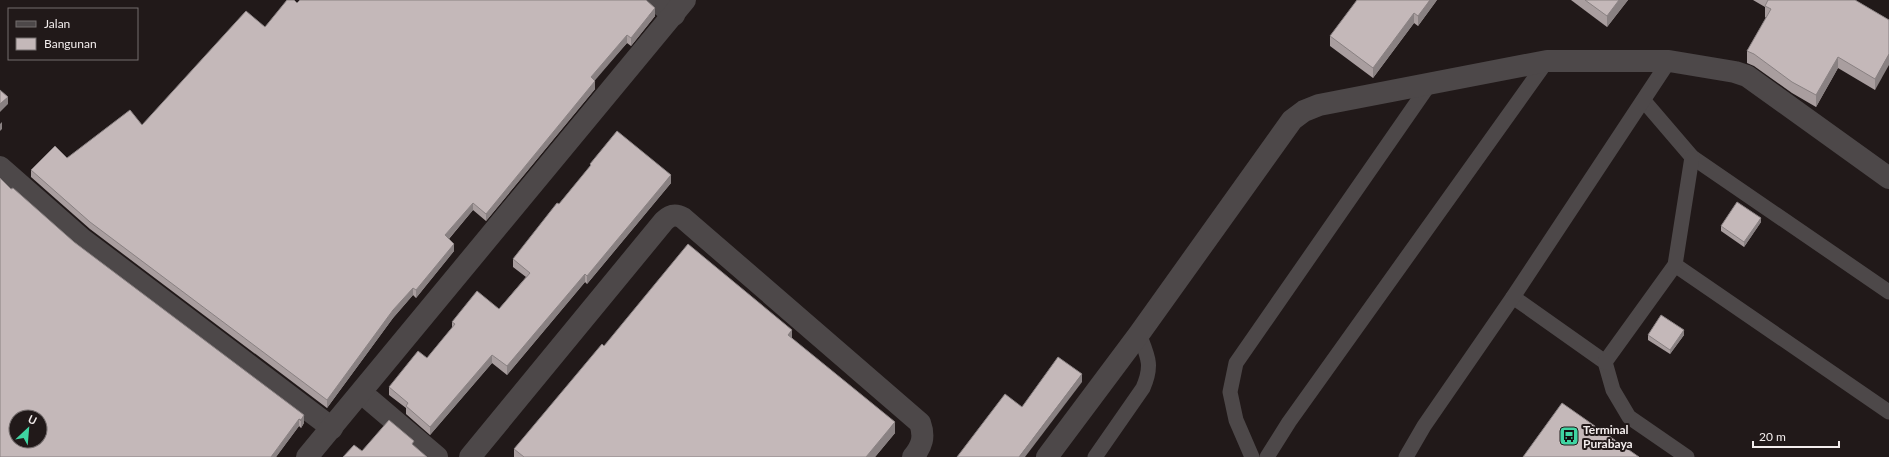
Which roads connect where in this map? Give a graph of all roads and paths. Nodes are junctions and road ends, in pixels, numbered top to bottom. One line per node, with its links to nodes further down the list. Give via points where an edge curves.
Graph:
1 (655, 0): 2 (street)
2 (679, 7): 17 (street)
3 (1547, 61): 4 (street); 5 (street); 25 (lane, via 1289,422)
4 (1669, 61): 6 (lane); 9 (street, via 1747,76)
5 (1431, 82): 13 (street, via 1319,105 1304,111 1292,120); 24 (lane, via 1236,363 1230,392 1236,420)
6 (1644, 101): 7 (lane); 12 (lane)
7 (1692, 157): 10 (lane); 11 (lane)
8 (0, 167): 17 (street, via 82,239)
9 (1889, 178)
10 (1675, 265): 14 (lane); 16 (lane)
11 (1889, 292)
12 (1513, 297): 14 (lane); 26 (lane, via 1424,426)
13 (1139, 334): 22 (street); 23 (lane, via 1150,361 1148,376)
14 (1605, 362): 27 (lane, via 1613,390 1629,417)
15 (370, 400): 19 (street)
16 (1889, 412)
17 (332, 428): 18 (street)
18 (308, 457)
19 (437, 457)
20 (470, 457): 21 (street, via 664,221 676,215 683,218 920,423 923,441)
21 (913, 457)
22 (1047, 457)
23 (1095, 457)
24 (1252, 457)
25 (1267, 457)
26 (1406, 457)
27 (1687, 457)

